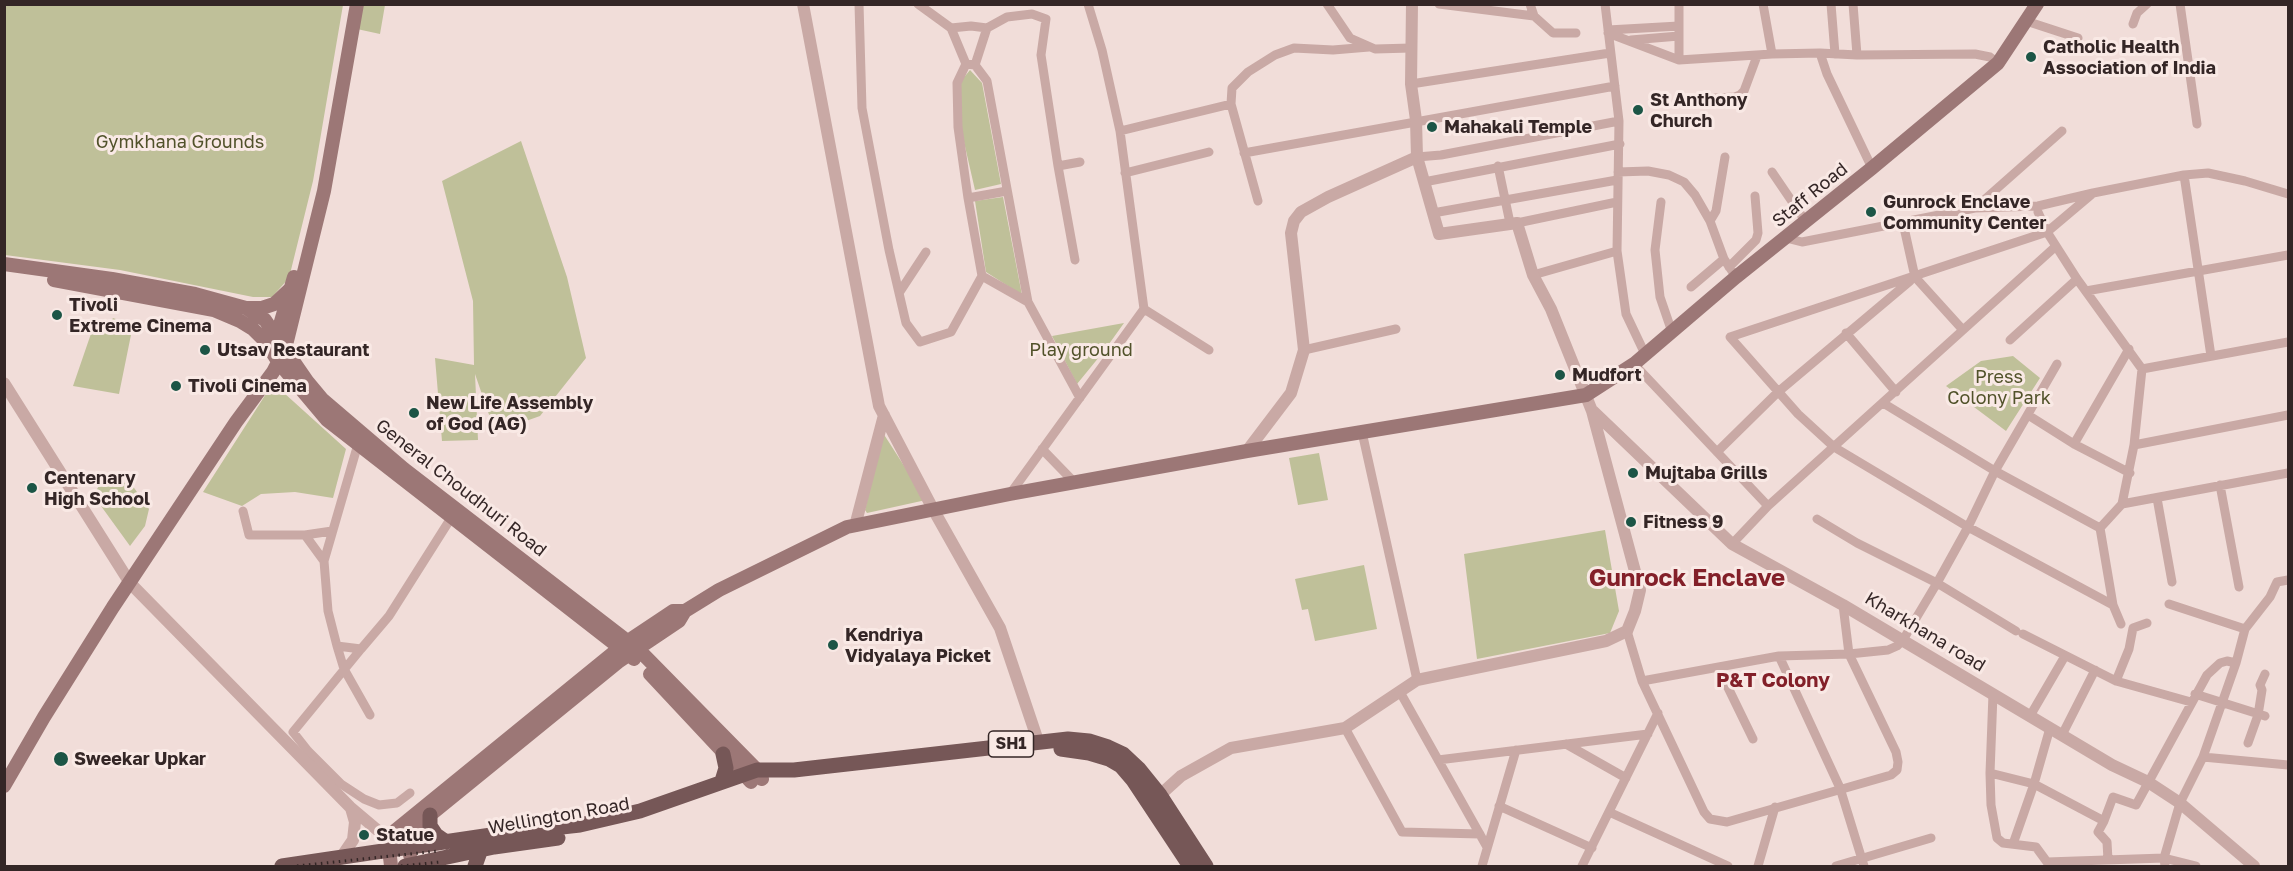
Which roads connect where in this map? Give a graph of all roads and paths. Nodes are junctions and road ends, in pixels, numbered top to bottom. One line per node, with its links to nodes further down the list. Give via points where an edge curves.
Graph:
1 (349, 4): 95 (main road, via 319,182)
2 (357, 4): 101 (main road, via 324,191)
3 (803, 4): 127 (street, via 879,406)
4 (859, 4): 97 (street, via 862,108)
5 (918, 4): 22 (street)
6 (1088, 4): 48 (street)
7 (1328, 4): 29 (street, via 1350,38)
8 (1412, 4): 30 (street)
9 (1438, 4): 19 (street)
10 (1530, 4): 19 (street)
11 (1605, 4): 25 (street)
12 (1678, 4): 24 (street)
13 (1763, 4): 33 (street)
14 (1831, 4): 34 (street)
15 (1852, 4): 35 (street)
16 (2037, 4): 20 (main road, Staff Road)
17 (2147, 4): 21 (street, via 2137,13)
18 (2180, 4): 46 (street)
19 (1534, 16): 26 (street, via 1553,33)
20 (2026, 21): 27 (street); 38 (main road, Staff Road)
21 (2133, 24)
22 (951, 28): 23 (street); 39 (street)
23 (987, 28): 39 (street); 55 (street, via 1007,17 1032,14 1046,19 1041,55)
24 (1679, 31): 25 (street); 28 (street); 37 (street)
25 (1608, 32): 28 (street); 31 (street)
26 (1576, 33)
27 (2078, 38)
28 (1629, 40): 37 (street)
29 (1369, 46): 30 (street); 43 (street, via 1333,50 1294,48 1275,55 1232,88)
30 (1411, 48): 40 (street)
31 (1610, 53): 40 (street); 41 (street)
32 (1820, 53): 33 (street); 34 (street); 57 (street)
33 (1772, 54): 36 (street)
34 (1835, 54): 35 (street)
35 (1857, 55): 38 (street, via 1975,54)
36 (1757, 56): 37 (street); 42 (street, via 1740,95)
37 (1679, 60)
38 (1998, 63): 57 (main road, Staff Road)
39 (971, 65): 63 (street, via 987,81); 67 (street, via 957,83 958,127)
40 (1411, 84): 44 (street)
41 (1615, 86): 44 (street); 45 (street)
42 (1696, 99)
43 (1231, 104): 48 (street); 51 (street)
44 (1416, 120): 51 (street); 52 (street)
45 (1619, 121): 49 (street); 52 (street)
46 (2197, 124)
47 (2062, 130): 72 (street)
48 (1120, 131): 59 (street)
49 (1620, 144): 56 (street); 61 (street)
50 (1209, 152): 59 (street)
51 (1244, 153): 69 (street)
52 (1417, 157): 62 (street); 110 (street, via 1328,197 1300,212 1294,221 1291,233)
53 (1725, 157): 75 (street, via 1716,211)
54 (1080, 162): 55 (street)
55 (1058, 166): 85 (street)
56 (1498, 166): 62 (street); 68 (street)
57 (1872, 168): 76 (main road, Staff Road)
58 (1772, 171): 76 (street)
59 (1125, 173): 100 (street)
60 (2184, 175): 64 (street); 65 (street, via 2208,173); 88 (street)
61 (1617, 176): 68 (street); 70 (street); 75 (street, via 1648,171 1684,182)
62 (1424, 182): 74 (street)
63 (1007, 191): 67 (street); 98 (street)
64 (2094, 193): 72 (street, via 2038,206); 79 (street)
65 (2289, 194)
66 (1755, 196): 87 (street, via 1756,240)
67 (969, 198): 91 (street)
68 (1506, 200): 74 (street); 77 (street)
69 (1258, 201)
70 (1617, 202): 77 (street); 82 (street)
71 (1660, 202): 104 (street, via 1655,250 1660,297)
72 (1975, 208): 78 (street)
73 (2038, 212): 79 (street)
74 (1433, 213): 77 (street, via 1439,234)
75 (1710, 221): 87 (street)
76 (1806, 222): 80 (main road, Staff Road)
77 (1514, 223): 90 (street)
78 (1903, 223): 80 (street, via 1802,242); 92 (street)
79 (2047, 232): 81 (street); 92 (street)
80 (1786, 238): 87 (main road, Staff Road)
81 (2055, 246): 93 (street); 103 (street)
82 (1617, 251): 90 (street); 112 (street, via 1626,314)
83 (926, 252): 97 (street)
84 (2289, 255): 88 (street)
85 (1075, 260)
86 (4, 264): 99 (main road, via 124,281)
87 (1729, 268): 94 (street); 104 (main road, Staff Road)
88 (2198, 271): 96 (street); 114 (street)
89 (4, 273): 113 (main road, General Choudhuri Road, via 214,310 253,329)
90 (1533, 275): 123 (street)
91 (982, 276): 97 (street, via 951,332 920,342 906,323); 98 (street)
92 (1915, 277): 103 (street); 105 (street); 122 (street, via 1730,337)
93 (2077, 279): 96 (street); 107 (street)
94 (1691, 287)
95 (291, 288): 99 (main road, via 274,304); 101 (main road)
96 (2086, 291): 111 (street)
97 (899, 293)
98 (1028, 302): 124 (street)
99 (246, 308): 106 (main road, via 265,320)
100 (1144, 309): 109 (street); 124 (street)
101 (289, 314): 106 (main road); 113 (main road)
102 (1396, 329): 110 (street)
103 (1963, 330): 121 (street)
104 (1672, 332): 112 (main road, Staff Road)
105 (1846, 333): 121 (street); 122 (street)
106 (276, 337): 113 (main road)
107 (2010, 340)
108 (2289, 342): 114 (street)
109 (1209, 350)
110 (1304, 350): 136 (street, via 1291,393)
111 (2129, 350): 117 (street); 132 (street)
112 (1645, 354): 115 (main road, Staff Road)
113 (279, 355): 118 (main road); 119 (main road); 158 (main road, via 220,431); 172 (main road, General Choudhuri Road, via 322,399 404,469)
114 (2211, 356): 117 (street)
115 (1634, 363): 123 (main road, Staff Road); 137 (street)
116 (2057, 364): 128 (street)
117 (2142, 369): 133 (street)
118 (289, 375): 119 (main road); 131 (main road, via 327,420)
119 (268, 379): 158 (main road)
120 (4, 383): 158 (street)
121 (1896, 392): 125 (street)
122 (1778, 393): 134 (street); 137 (street)
123 (1586, 395): 126 (street); 130 (main road)
124 (1080, 398): 135 (street)
125 (1883, 404): 134 (street); 138 (street)
126 (1592, 411): 156 (street, Kharkhana road); 169 (street, via 1640,590)
127 (884, 415): 147 (street); 151 (street)
128 (2028, 415): 132 (street); 138 (street)
129 (2289, 415): 133 (street)
130 (1362, 432): 136 (main road); 182 (street)
131 (358, 444): 149 (main road); 154 (street)
132 (2074, 444): 139 (street)
133 (2134, 445): 139 (street)
134 (1834, 447): 146 (street); 152 (street)
135 (1042, 449): 141 (street); 143 (street)
136 (1247, 451): 141 (main road)
137 (1717, 452): 146 (street)
138 (1995, 471): 152 (street); 153 (street)
139 (2130, 473): 145 (street)
140 (2289, 473): 142 (street)
141 (1074, 482): 143 (main road)
142 (2220, 485): 144 (street); 162 (street)
143 (1010, 494): 147 (main road)
144 (2157, 498): 145 (street); 160 (street)
145 (2122, 504): 153 (street)
146 (1768, 506): 156 (street)
147 (933, 510): 151 (main road); 198 (street, via 1000,628)
148 (243, 511): 155 (street, via 249,535)
149 (451, 518): 172 (main road); 173 (street, via 389,616)
150 (1817, 519): 161 (street)
151 (855, 526): 172 (main road, via 719,590 685,611 679,621)
152 (1968, 527): 161 (street); 165 (street)
153 (2100, 528): 165 (street)
154 (332, 531): 155 (street); 157 (street)
155 (305, 535): 157 (street)
156 (1732, 544): 164 (street, Kharkhana road)
157 (324, 561): 171 (street, via 328,611)
158 (127, 579): 206 (main road); 213 (main road); 219 (street)
159 (2289, 580): 168 (street, via 2277,582)
160 (2172, 582)
161 (1937, 583): 170 (street); 176 (street)
162 (2239, 587)
163 (2169, 604): 168 (street)
164 (1843, 605): 170 (street, Kharkhana road); 174 (street)
165 (2113, 605): 167 (street)
166 (2147, 623): 184 (street, via 2133,628)
167 (2121, 624)
168 (2245, 629): 177 (street)
169 (1627, 631): 182 (street, via 1582,647); 183 (street)
170 (1903, 640): 174 (street, via 1887,650); 186 (street, Kharkhana road)
171 (337, 646): 173 (street); 179 (street)
172 (628, 648): 202 (main road); 208 (main road); 222 (main road); 232 (main road, via 420,809)
173 (362, 650): 179 (street)
174 (1849, 654): 175 (street); 214 (street, via 1898,762 1891,775)
175 (1779, 656): 178 (street); 214 (street)
176 (2065, 656): 180 (street); 192 (street)
177 (2236, 663): 187 (street, via 2220,663 2206,675); 188 (street)
178 (1718, 667): 183 (street); 197 (street)
179 (344, 669): 190 (street); 215 (street, via 293,732 341,784 364,799 380,806 397,803)
180 (2095, 670): 184 (street); 196 (street)
181 (2265, 674): 191 (street, via 2260,685)
182 (1417, 680): 185 (street)
183 (1642, 681): 189 (street)
184 (2116, 681): 187 (street)
185 (1400, 692): 193 (street); 204 (street)
186 (1993, 694): 192 (street, Kharkhana road); 207 (street)
187 (2193, 698): 188 (street); 211 (street)
188 (2222, 703): 191 (street); 203 (street)
189 (1658, 713): 195 (street); 220 (street, via 1710,819 1727,822)
190 (370, 715)
191 (2261, 715): 199 (street)
192 (2030, 716): 194 (street, Kharkhana road)
193 (1345, 728): 216 (street, via 1231,748 1181,776); 224 (street, via 1402,832)
194 (2050, 728): 196 (street, Kharkhana road); 212 (street)
195 (1648, 734): 200 (street); 209 (street)
196 (2062, 735): 211 (street, Kharkhana road)
197 (1753, 739)
198 (1038, 741): 208 (main road, SH1); 216 (main road, SH1, via 1076,739 1108,747 1123,754)
199 (2248, 743)
200 (1566, 744): 201 (street); 209 (street)
201 (1516, 750): 204 (street); 218 (street)
202 (723, 754): 208 (main road); 210 (main road, via 726,768)
203 (2204, 757): 205 (street); 217 (street)
204 (1438, 760): 224 (street)
205 (2289, 765)
206 (4, 768)
207 (1989, 773): 212 (street); 227 (street, via 1995,833 2003,843)
208 (753, 776): 210 (main road, SH1); 231 (main road, Wellington Road / SH1, via 638,823); 242 (main road, SH1, via 1077,750 1121,766)
209 (1626, 778): 221 (street)
210 (722, 781): 226 (main road, SH1, via 619,817)
211 (2148, 782): 217 (street, Kharkhana road); 223 (street, via 2136,805 2114,796)
212 (2034, 784): 223 (street); 227 (street)
213 (4, 786)
214 (1840, 788): 220 (street); 236 (street)
215 (410, 793)
216 (1160, 795): 243 (main road, SH1)
217 (2180, 803): 235 (street); 249 (street, Kharkhana road)
218 (1499, 806): 229 (street); 230 (street)
219 (350, 807): 232 (street); 233 (street, via 355,822 352,840)
220 (1775, 807): 239 (street)
221 (1609, 812): 230 (street); 246 (street)
222 (430, 815): 226 (main road, via 430,826); 228 (main road, via 417,828)
223 (2104, 821): 234 (street, via 2098,832 2107,842)
224 (1480, 834): 229 (street)
225 (1931, 838): 236 (street)
226 (446, 842): 228 (main road, SH1)
227 (2013, 844): 237 (street, via 2036,847)
228 (409, 847): 232 (main road, SH1); 238 (main road)
229 (1487, 847): 244 (street)
230 (1592, 848): 245 (street)
231 (481, 849): 238 (main road, Wellington Road / SH1); 241 (main road)
232 (389, 852): 233 (main road, SH1)
233 (340, 859): 240 (main road, SH1)
234 (2108, 860): 235 (street); 237 (street)
235 (2164, 862): 248 (street)
236 (1863, 863): 247 (street)
237 (2046, 864)
238 (411, 866)
239 (1759, 866)
240 (282, 867)
241 (475, 867)
242 (1190, 867)
243 (1206, 867)
244 (1482, 867)
245 (1582, 867)
246 (1728, 867)
247 (1836, 867)
248 (2196, 867)
249 (2254, 867)

